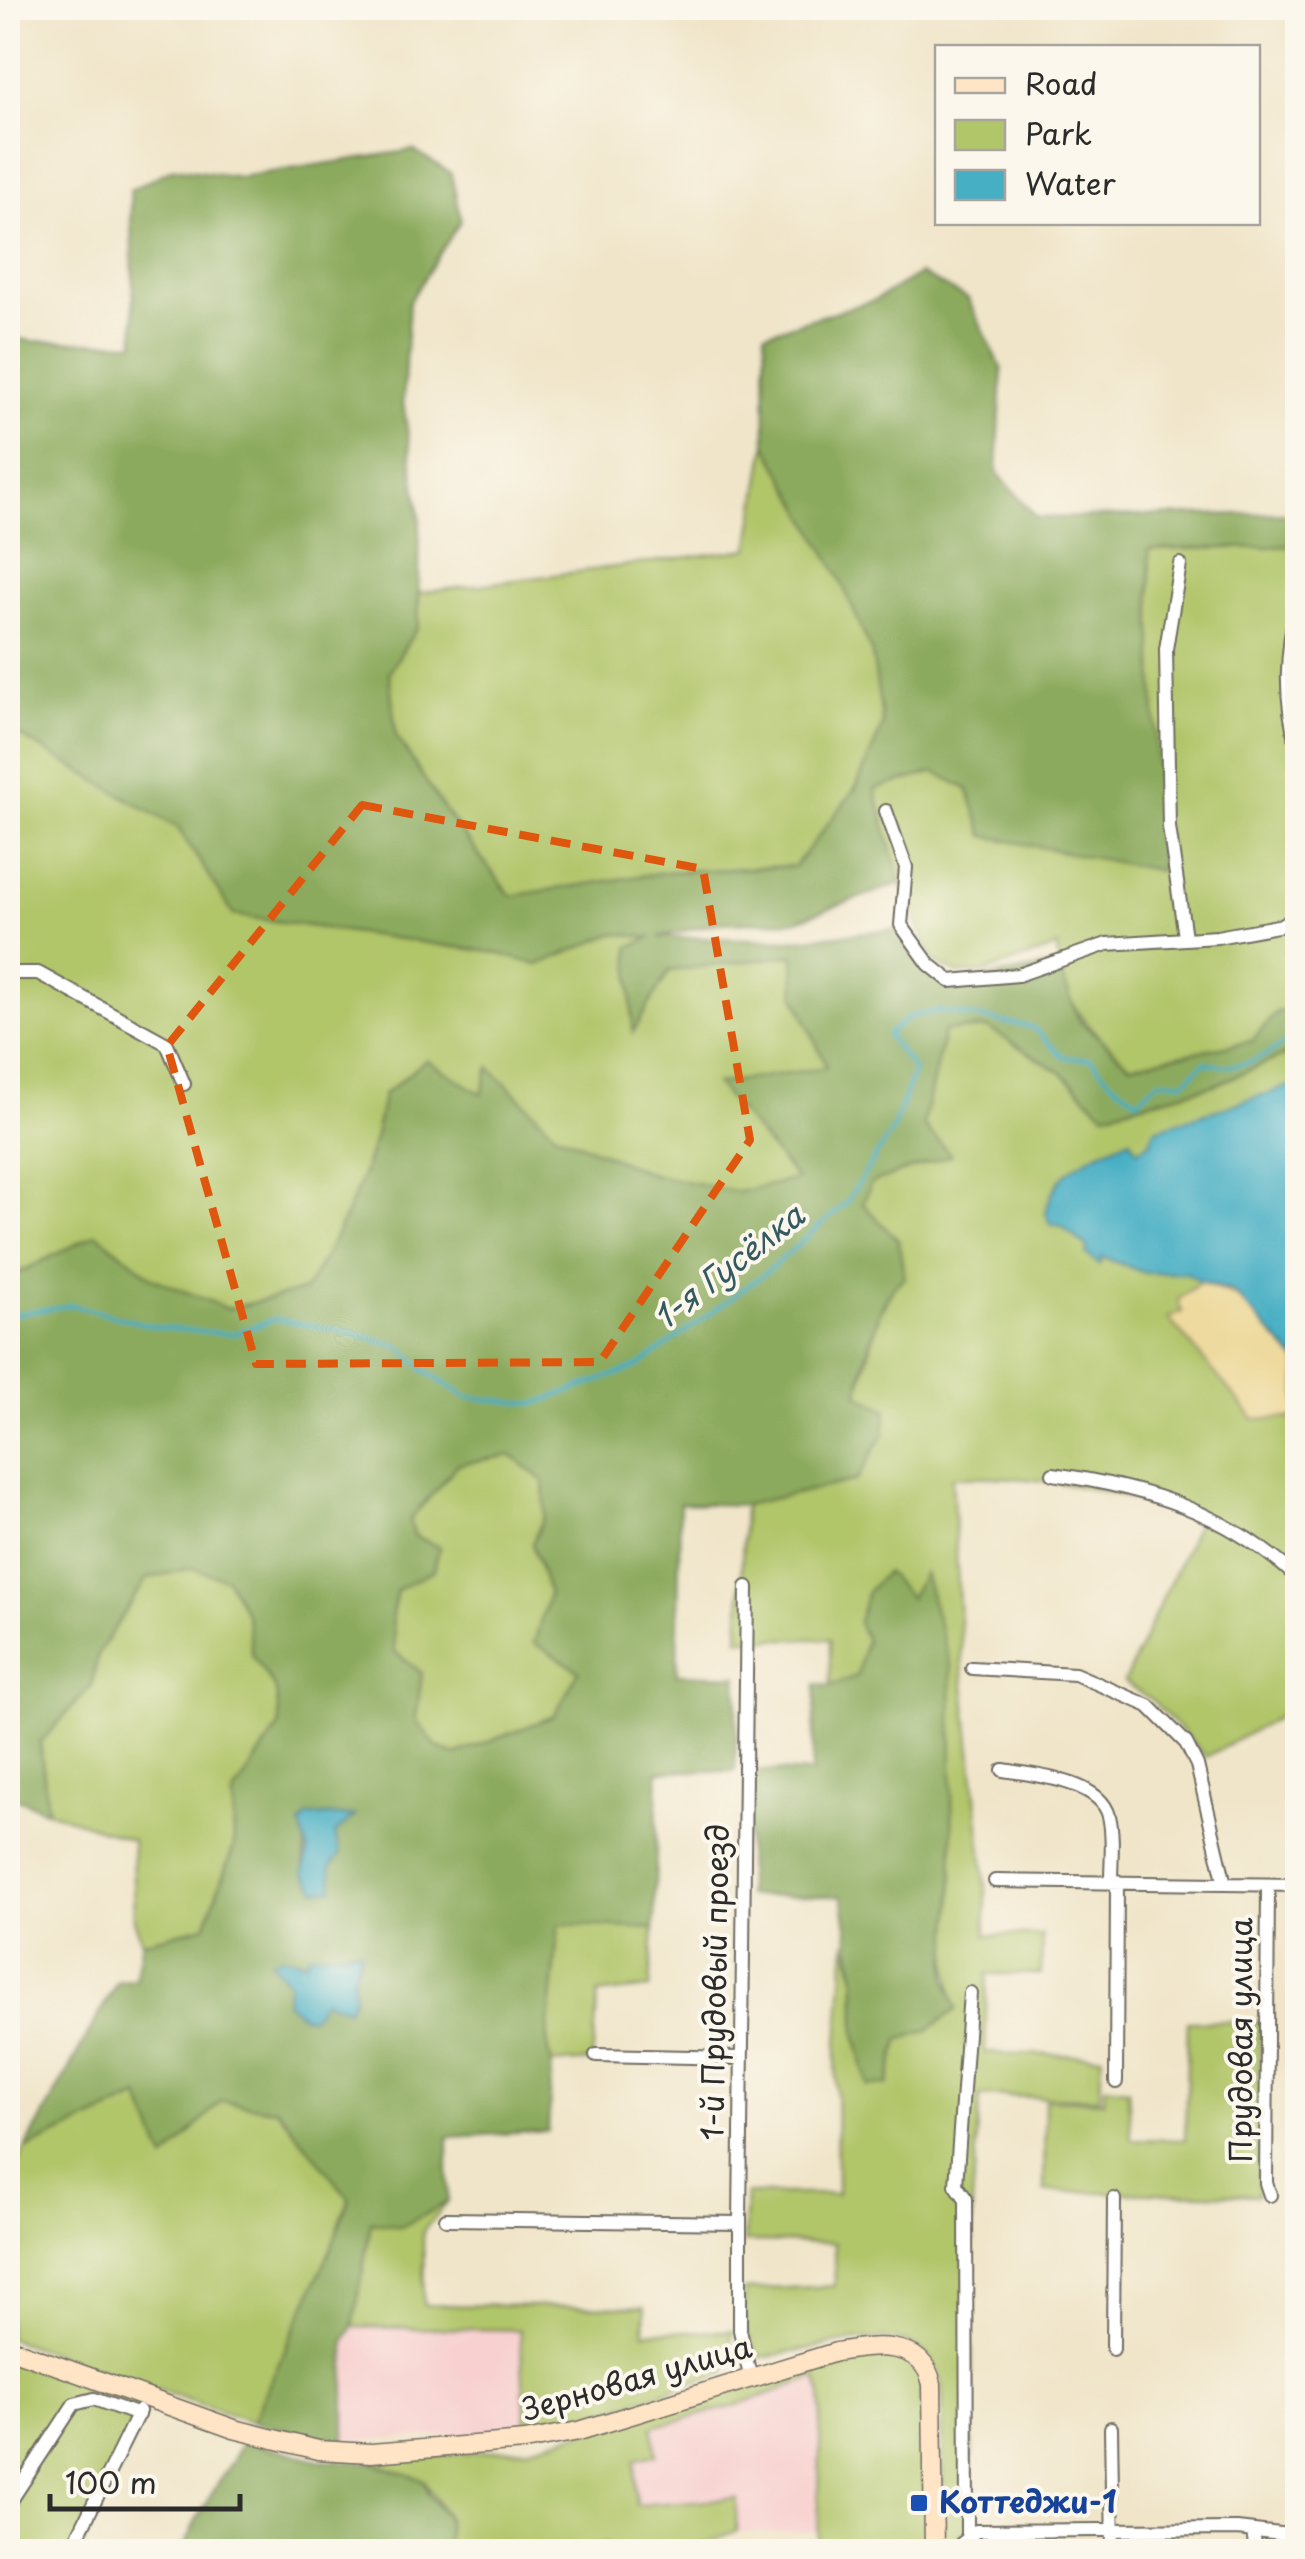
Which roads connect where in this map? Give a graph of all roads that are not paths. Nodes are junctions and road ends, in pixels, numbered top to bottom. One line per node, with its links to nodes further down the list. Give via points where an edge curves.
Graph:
1 (1180, 564): 6 (street, via 1166,650 1170,828)
2 (1298, 598): 3 (street, via 1286,707)
3 (1298, 750)
4 (886, 811): 6 (street, via 906,867 901,924 950,981 1018,975 1107,944)
5 (1298, 916): 6 (street, via 1283,925)
6 (1184, 937)
7 (8, 973): 8 (street, via 38,973 167,1044)
8 (184, 1084)
9 (1053, 1474): 10 (street, via 1153,1492 1205,1513)
10 (1298, 1578)
11 (748, 1587): 21 (street, 1-й Прудовый проезд)
12 (972, 1668): 16 (street, via 1075,1674 1150,1706 1186,1743 1196,1765)
13 (1002, 1770): 15 (street, via 1088,1790 1100,1801 1109,1814)
14 (995, 1881): 15 (street)
15 (1114, 1881): 16 (street); 22 (street)
16 (1225, 1884): 17 (street)
17 (1268, 1885): 18 (street); 23 (street, Прудовая улица)
18 (1298, 1885)
19 (970, 1993): 36 (street, via 956,2185 966,2199)
20 (596, 2055): 21 (street)
21 (739, 2058): 26 (street, 1-й Прудовый проезд)
22 (1116, 2082)
23 (1270, 2194)
24 (1114, 2198): 28 (street)
25 (446, 2219): 26 (street)
26 (740, 2223): 29 (street, 1-й Прудовый проезд, via 740,2330)
27 (8, 2348): 30 (street, Зерновая улица)
28 (1112, 2349)
29 (750, 2376): 30 (street, Зерновая улица, via 578,2431 371,2453 318,2450 234,2429); 39 (street, Зерновая улица, via 874,2346 918,2356 929,2369)
30 (144, 2394): 31 (street)
31 (138, 2415): 33 (street, via 94,2399 74,2404); 38 (street)
32 (1110, 2428): 34 (street)
33 (8, 2505)
34 (1112, 2528): 35 (street); 36 (street); 41 (street)
35 (1253, 2532): 37 (street); 42 (street)
36 (967, 2534): 40 (street)
37 (1298, 2536)
38 (70, 2552)
39 (934, 2552)
40 (952, 2552)
41 (1113, 2552)
42 (1256, 2552)

